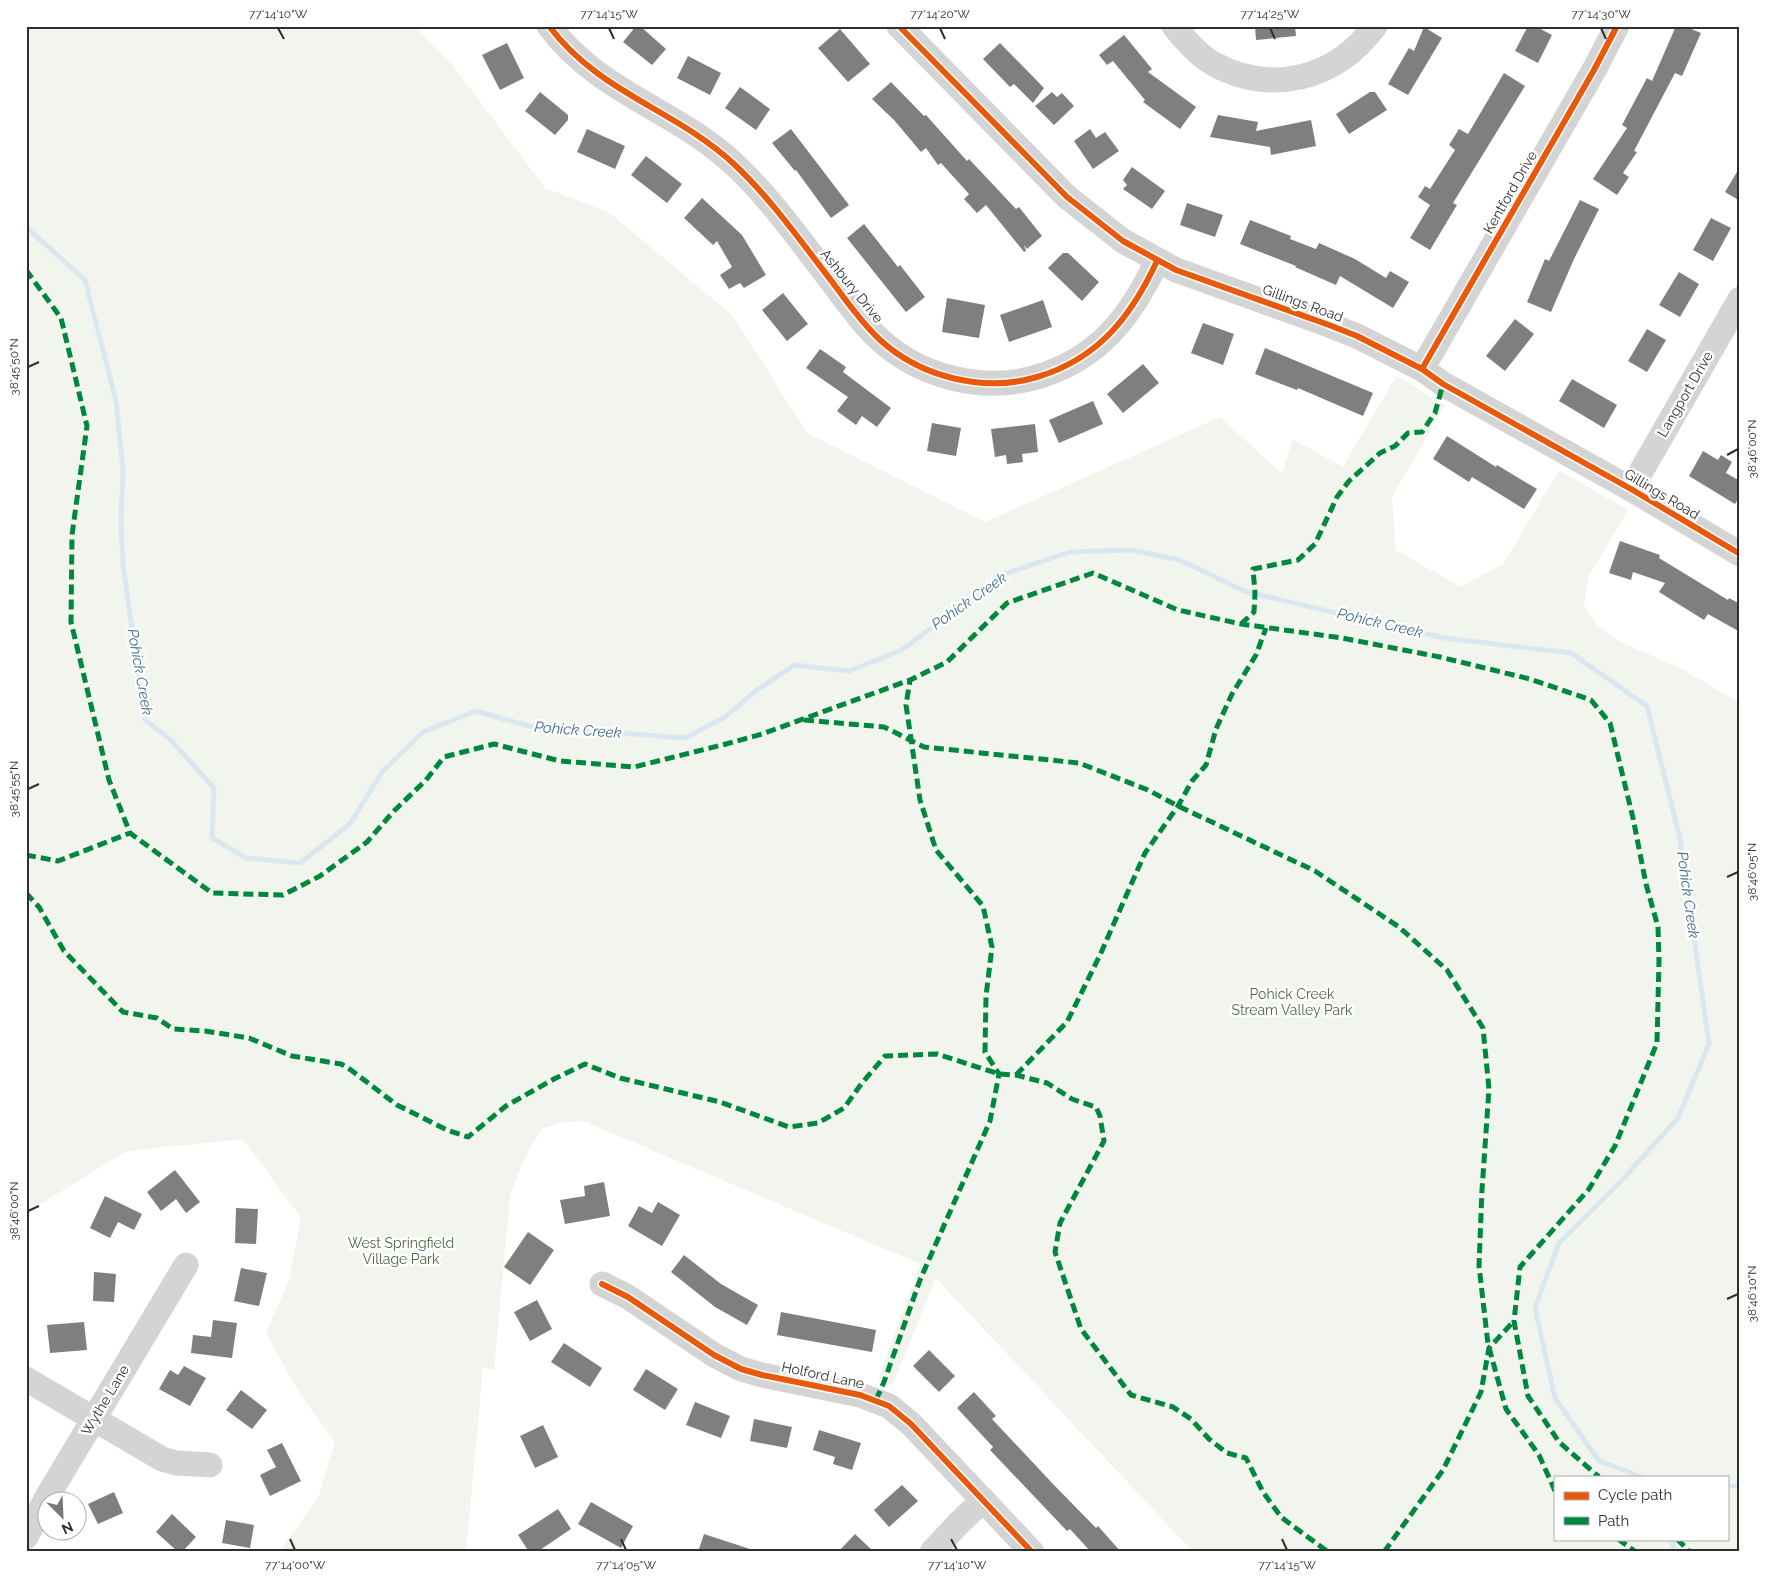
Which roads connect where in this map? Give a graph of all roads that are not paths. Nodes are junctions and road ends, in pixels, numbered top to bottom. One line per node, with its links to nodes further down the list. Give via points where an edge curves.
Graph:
1 (549, 26): 6 (street, Ashbury Drive, via 600,77 692,132 734,164 771,203 868,328 898,353 929,371 963,381 996,384 1031,379 1062,368 1090,351 1117,327 1134,306)
2 (899, 26): 6 (street, Gillings Road, via 1067,197 1123,241)
3 (1174, 26): 4 (street, via 1195,50 1211,62 1260,80 1308,76 1337,62 1357,47)
4 (1375, 26)
5 (1617, 26): 8 (street, Kentford Drive)
6 (1157, 261): 8 (street, Gillings Road, via 1357,336)
7 (1740, 299): 9 (street, Langport Drive)
8 (1422, 368): 9 (street, Gillings Road, via 1443,384)
9 (1631, 489): 10 (street, Gillings Road)
10 (1740, 554)
11 (186, 1265): 14 (street, Wythe Lane)
12 (602, 1284): 16 (street, Holford Lane, via 741,1369 860,1395 889,1406 911,1424)
13 (26, 1379): 14 (street)
14 (93, 1420): 15 (street, via 162,1459); 17 (street, Wythe Lane)
15 (210, 1465)
16 (983, 1500): 18 (street); 19 (street, Holford Lane)
17 (26, 1538)
18 (932, 1552)
19 (1032, 1552)

